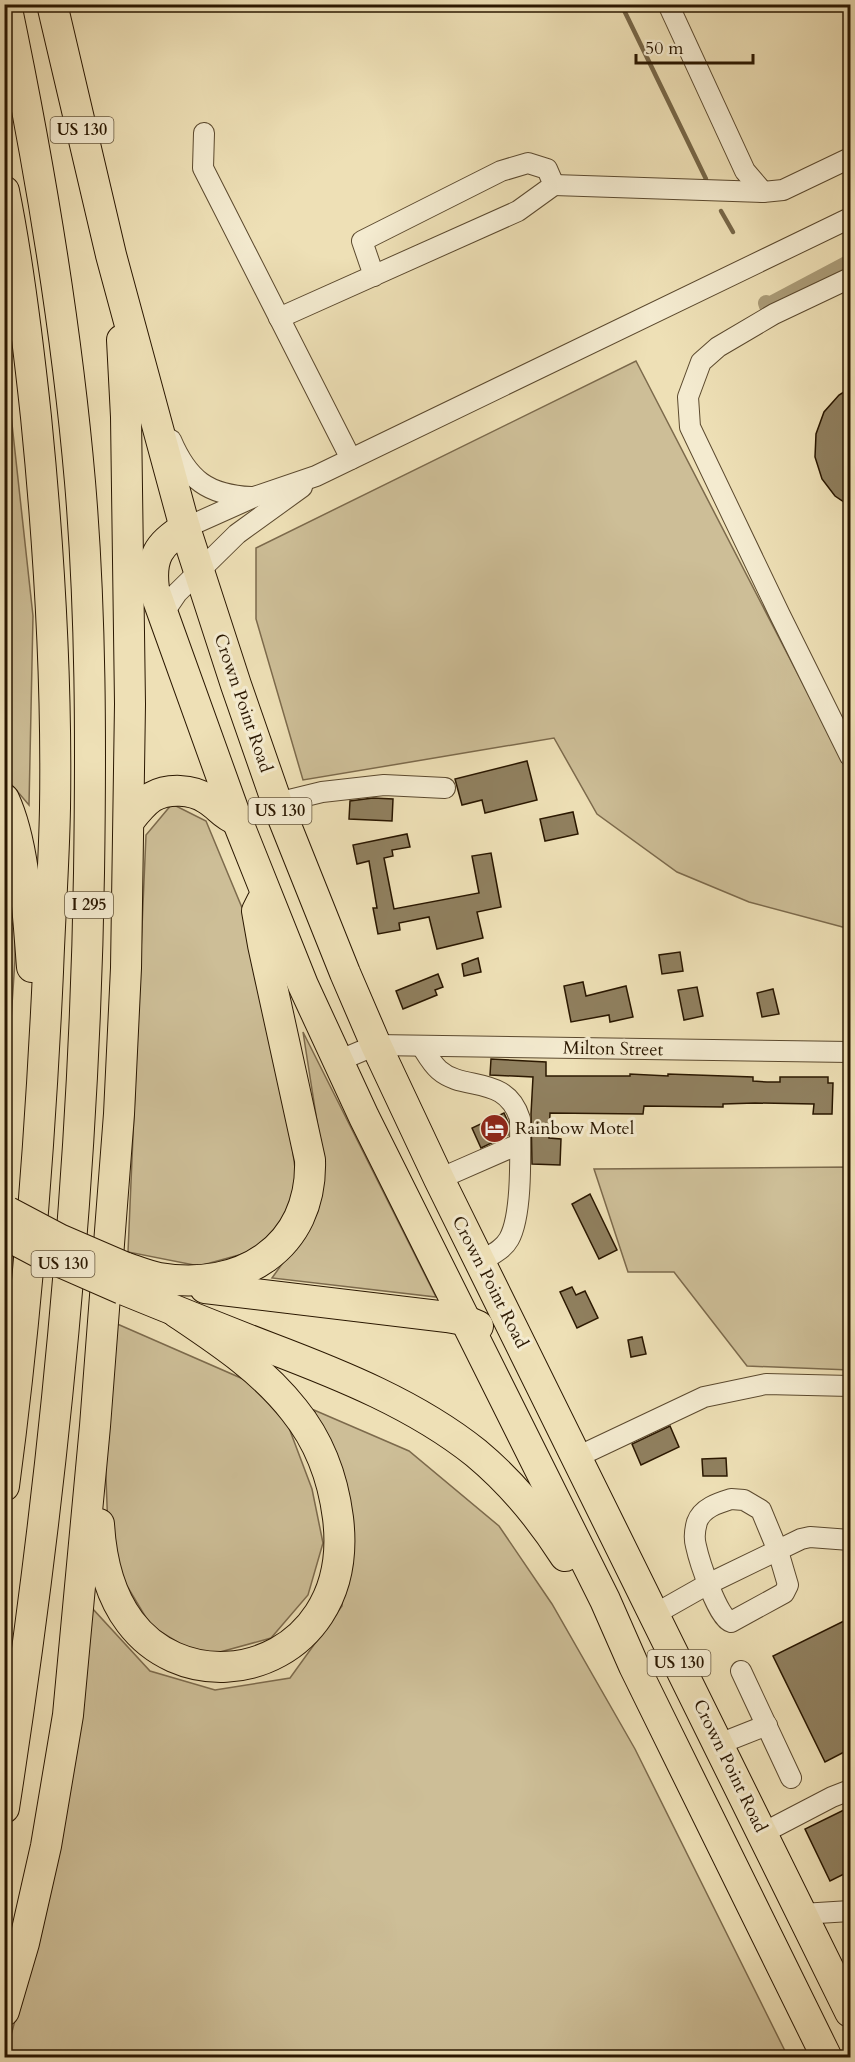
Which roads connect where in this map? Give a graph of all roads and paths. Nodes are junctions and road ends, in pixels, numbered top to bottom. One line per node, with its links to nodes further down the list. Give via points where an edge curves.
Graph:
1 (6, 4): 57 (highway, I 295, via 41,182 70,381 85,567 91,768 83,1070 65,1328 38,1574)
2 (52, 4): 10 (highway, US 130)
3 (668, 4): 8 (street, via 745,171)
4 (204, 133): 13 (street, via 203,168)
5 (850, 158): 8 (street, via 783,190)
6 (554, 185): 8 (street); 11 (street, via 518,211); 11 (street, via 547,169 528,163 501,171 362,241)
7 (4, 191): 33 (highway, I 295, via 29,351 50,575 55,810)
8 (763, 192)
9 (850, 218): 15 (street)
10 (111, 255): 14 (highway, US 130); 21 (highway, via 121,327 126,417)
11 (374, 276): 13 (street)
12 (850, 278): 22 (street, via 774,314 718,347 701,362 688,397 690,427)
13 (279, 318): 15 (street)
14 (148, 386): 17 (street, via 175,448 199,482 230,496); 18 (highway, US 130)
15 (351, 459): 16 (street)
16 (316, 476): 17 (street); 19 (street, via 237,534)
17 (254, 497): 18 (street)
18 (185, 528): 19 (highway, Crown Point Road / US 130); 20 (highway, via 157,553 154,589)
19 (199, 571): 20 (street); 25 (highway, Crown Point Road / US 130)
20 (162, 615): 21 (highway, via 145,650); 26 (highway)
21 (129, 726): 27 (highway)
22 (850, 756)
23 (445, 788): 25 (street, via 349,788)
24 (4, 799): 33 (highway, via 16,831 28,918 32,973 30,1060)
25 (277, 803): 29 (highway, Crown Point Road / US 130)
26 (237, 820): 27 (highway, via 198,794 177,791 153,797); 28 (highway)
27 (129, 821): 43 (highway, via 119,1114)
28 (266, 892): 32 (highway); 39 (highway, via 256,911 310,1161 308,1194 286,1238 255,1265 215,1279)
29 (376, 1045): 30 (street, Milton Street); 32 (street); 35 (highway, Crown Point Road / US 130)
30 (422, 1047): 31 (street, Milton Street); 34 (street, via 440,1071 486,1086 510,1099 520,1119)
31 (850, 1052)
32 (338, 1062): 41 (highway)
33 (42, 1109): 46 (highway, I 295, via 29,1275)
34 (519, 1144): 35 (street); 37 (street, via 516,1220 501,1249)
35 (439, 1179): 37 (highway, Crown Point Road / US 130)
36 (6, 1223): 38 (highway, bridge, via 79,1248)
37 (480, 1262): 44 (highway, Crown Point Road / US 130)
38 (123, 1278): 39 (highway); 40 (highway, US 130)
39 (158, 1278): 41 (highway, via 201,1288)
40 (176, 1312): 43 (highway, via 253,1367 276,1389 314,1437 327,1467 339,1527 337,1570 320,1613 296,1642 258,1661 211,1667 166,1653 131,1624 113,1591 102,1554); 51 (highway, US 130, via 359,1385 463,1443 506,1480 532,1510)
41 (464, 1320): 44 (highway, via 507,1346); 51 (highway)
42 (850, 1386): 45 (street, via 766,1384 704,1397)
43 (95, 1426): 61 (highway, via 74,1670 61,1768 33,1904)
44 (563, 1428): 45 (highway, Crown Point Road / US 130)
45 (577, 1457): 50 (highway, Crown Point Road / US 130)
46 (4, 1486)
47 (850, 1540): 48 (street, via 810,1537)
48 (778, 1551): 49 (street); 49 (street, via 788,1584 784,1593 731,1622 724,1618); 49 (street, via 761,1510 744,1500 719,1503 705,1511 695,1534)
49 (708, 1584): 50 (street)
50 (655, 1614): 54 (highway, Crown Point Road / US 130)
51 (634, 1666): 63 (highway, US 130)
52 (741, 1671): 53 (street)
53 (766, 1725): 54 (street); 55 (street)
54 (719, 1744): 58 (highway, Crown Point Road / US 130)
55 (791, 1778)
56 (850, 1790): 58 (street)
57 (4, 1808)
58 (763, 1833): 60 (highway, Crown Point Road / US 130)
59 (850, 1911): 60 (street)
60 (802, 1914): 62 (highway, Crown Point Road / US 130)
61 (4, 2010)
62 (850, 2012)
63 (827, 2058)

